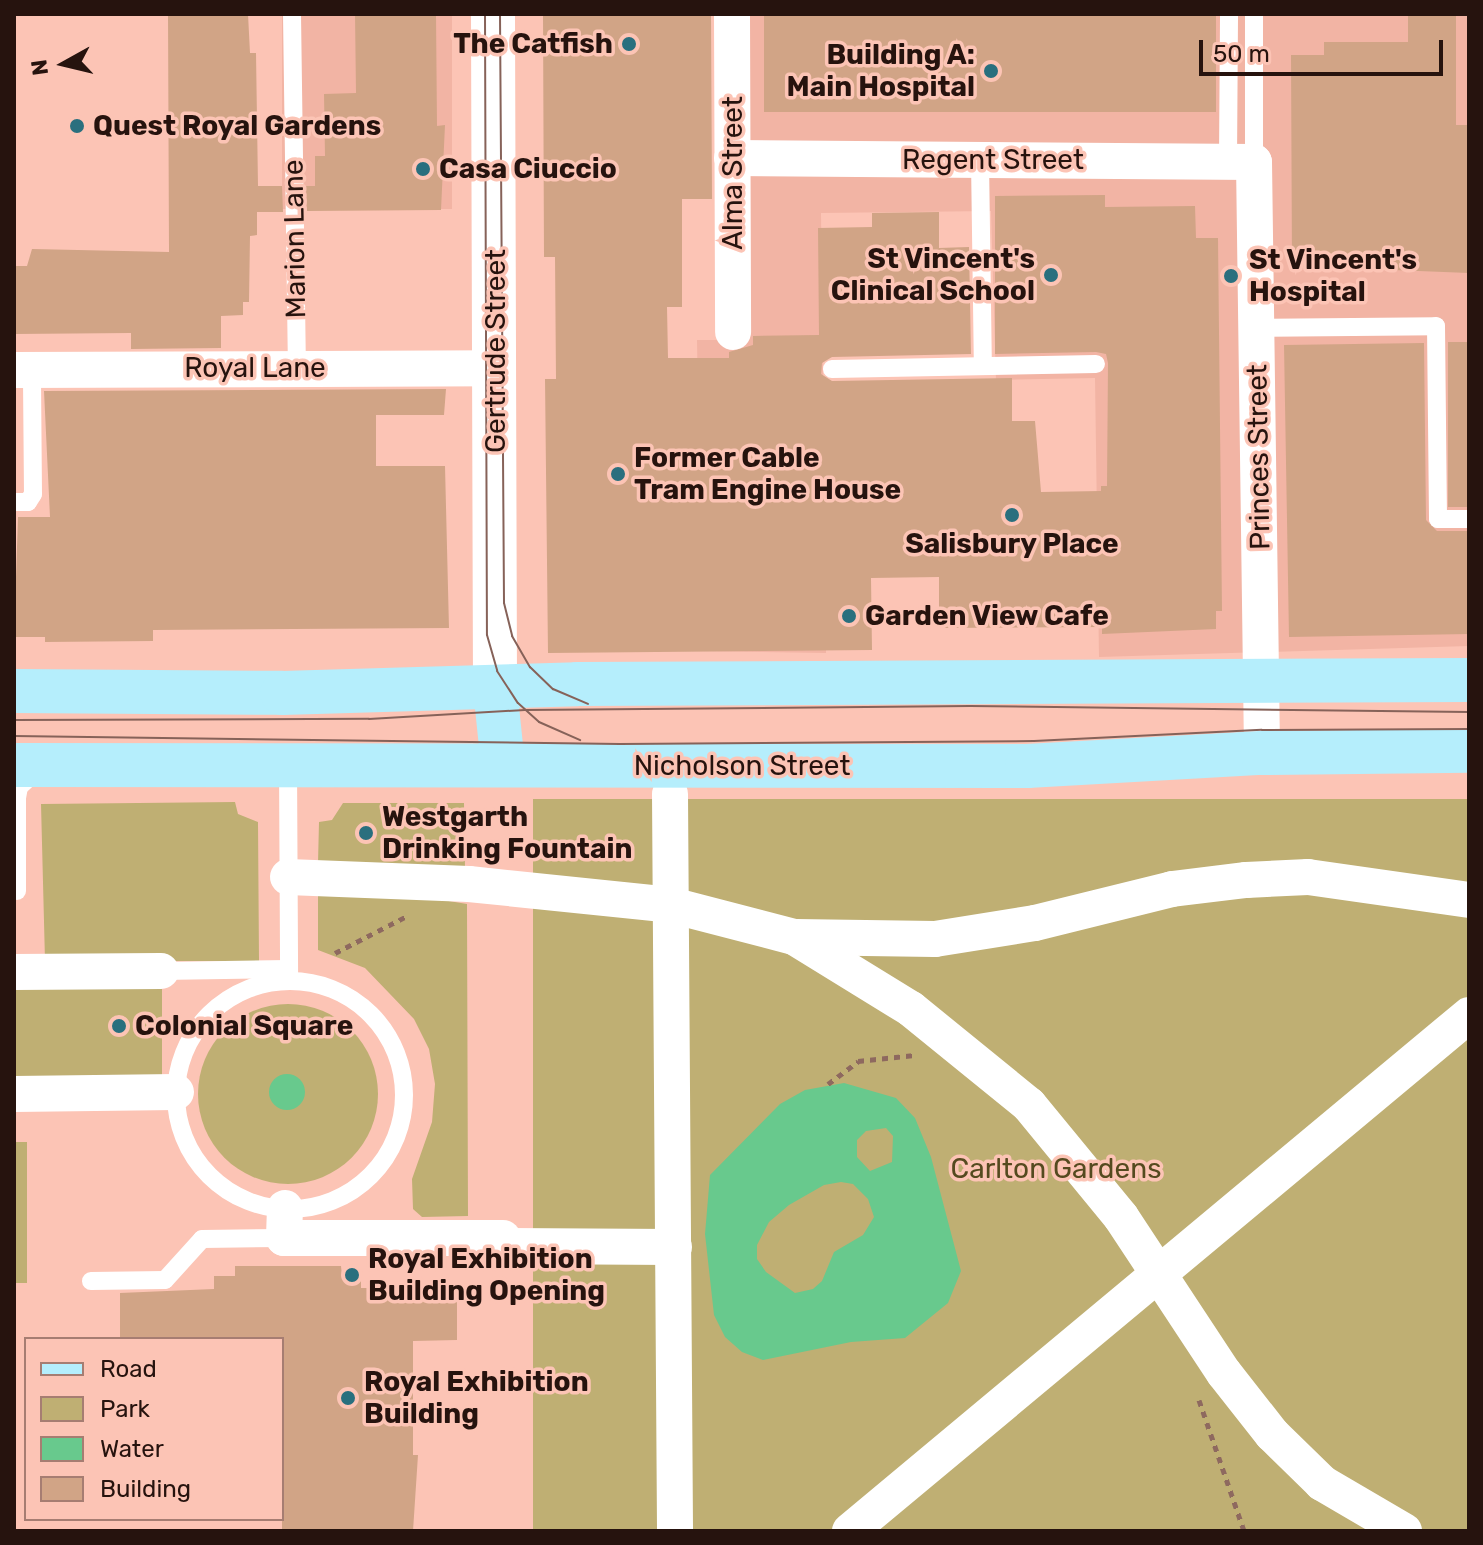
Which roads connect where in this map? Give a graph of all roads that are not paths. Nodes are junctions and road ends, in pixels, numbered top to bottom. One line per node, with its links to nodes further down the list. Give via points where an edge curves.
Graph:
1 (292, 14): 13 (lane, Marion Lane)
2 (493, 14): 14 (street, Gertrude Street)
3 (732, 14): 6 (street, Alma Street)
4 (1229, 14): 8 (lane)
5 (1254, 14): 8 (lane)
6 (732, 158): 7 (street, Regent Street); 10 (street, Alma Street)
7 (980, 160): 8 (street, Regent Street); 12 (lane)
8 (1241, 162): 9 (street, Princes Street)
9 (1257, 328): 18 (lane, via 1436,326 1438,519); 20 (street, Princes Street)
10 (733, 332)
11 (1096, 364): 12 (lane)
12 (983, 366): 15 (lane)
13 (297, 367): 14 (street, Royal Lane); 16 (street, Royal Lane)
14 (496, 368): 21 (street, Gertrude Street)
15 (832, 369)
16 (23, 370): 17 (lane, via 33,494 28,502)
17 (14, 502)
18 (1469, 519)
19 (1469, 680): 20 (main road)
20 (1262, 682): 21 (main road); 24 (street, Princes Street)
21 (495, 688): 22 (main road); 28 (main road)
22 (14, 691)
23 (1469, 751): 24 (main road, Nicholson Street)
24 (1262, 753): 28 (main road, Nicholson Street, via 1027,766)
25 (57, 762): 26 (main road, Nicholson Street); 27 (main road, Nicholson Street); 31 (lane, via 26,777 19,787)
26 (288, 764): 28 (main road, Nicholson Street); 30 (lane)
27 (14, 765)
28 (503, 765)
29 (670, 794): 34 (street)
30 (288, 877): 34 (street, via 455,883); 39 (lane)
31 (17, 891)
32 (1409, 893): 33 (street); 35 (street); 36 (street, via 1308,877 1246,880 1172,889 1035,923 949,937)
33 (1469, 900)
34 (671, 905): 36 (street); 44 (street)
35 (1469, 927)
36 (794, 937): 45 (street, via 911,1009 1029,1105 1121,1217)
37 (161, 971): 38 (street); 39 (lane)
38 (14, 972)
39 (288, 975): 41 (lane, via 223,1002 198,1027 182,1058); 43 (lane, via 327,986 361,1004 387,1033 402,1069 405,1108 394,1145 371,1177 340,1199)
40 (1469, 1015): 45 (street)
41 (176, 1092): 42 (street); 43 (lane, via 181,1131 199,1165 228,1191)
42 (14, 1094)
43 (284, 1223): 44 (street, via 503,1242); 46 (lane, via 202,1239 165,1280)
44 (674, 1247): 47 (street)
45 (1160, 1275): 48 (street); 49 (street, via 1224,1373 1272,1434 1322,1483)
46 (91, 1281)
47 (675, 1531)
48 (850, 1531)
49 (1404, 1531)

